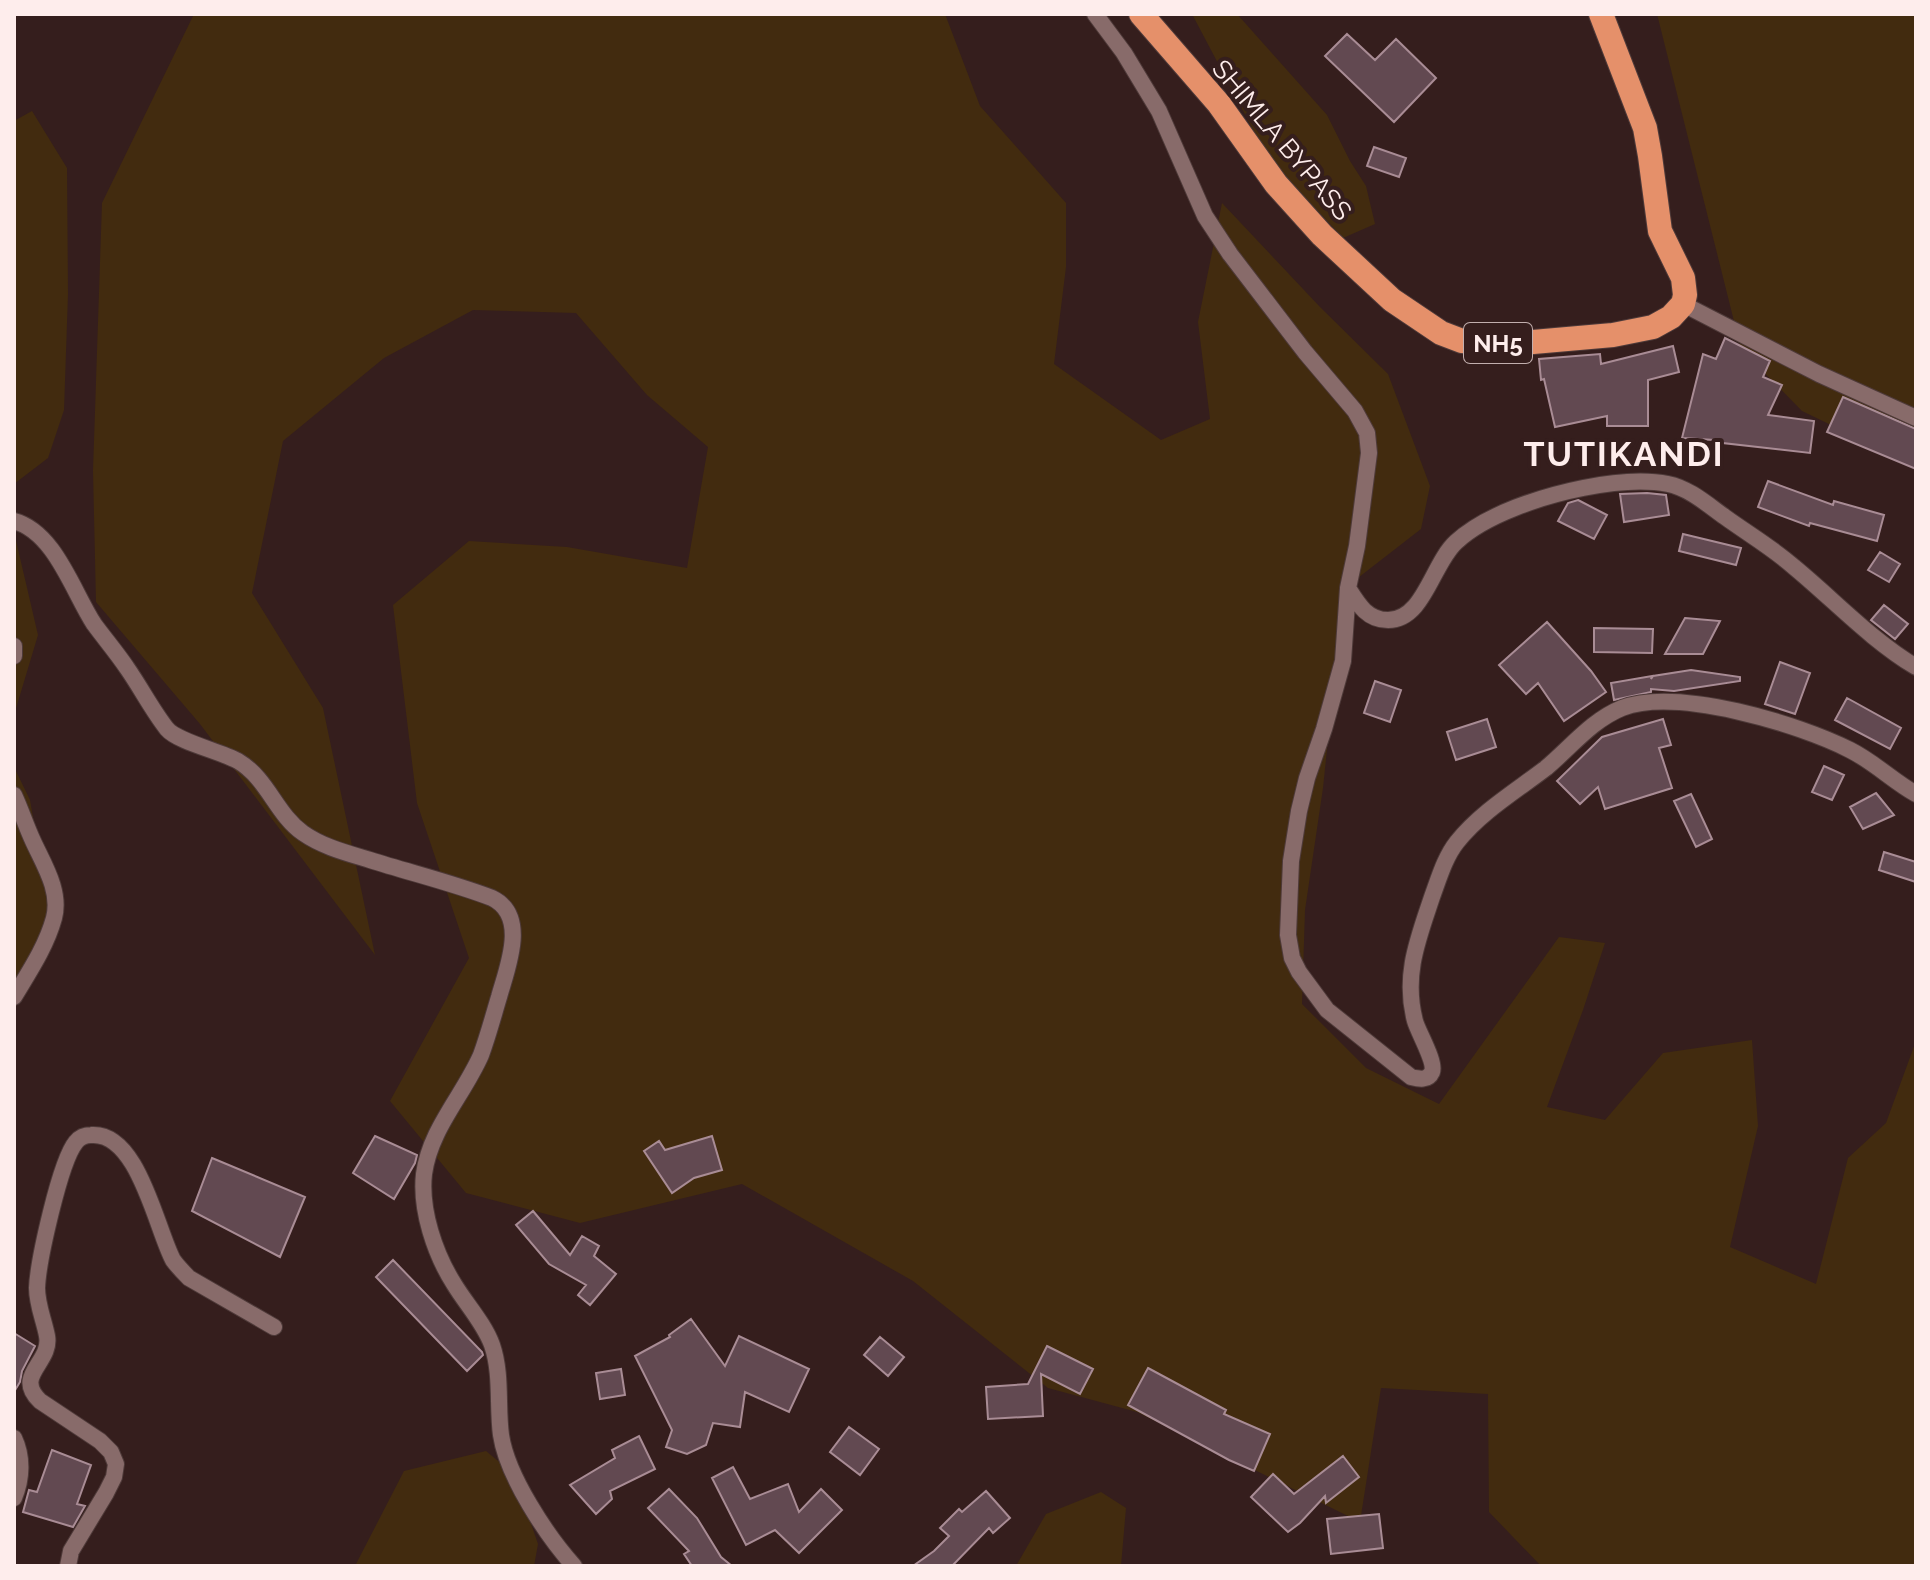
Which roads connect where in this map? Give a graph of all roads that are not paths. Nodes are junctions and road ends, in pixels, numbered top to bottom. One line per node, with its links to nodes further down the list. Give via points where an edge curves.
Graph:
1 (1095, 14): 7 (street, via 1159,111 1200,205 1222,241 1367,433 1365,495)
2 (1141, 14): 4 (highway, SHIMLA BYPASS / NH5, via 1322,235 1392,300 1441,333 1486,343 1613,335 1653,327)
3 (1601, 14): 4 (highway, via 1645,128 1658,223 1683,278)
4 (1683, 304): 5 (street)
5 (1916, 418)
6 (14, 521): 18 (street, via 39,534 49,547 94,624 171,733 249,769 304,834 341,851 492,898 510,917 512,948 492,1022 473,1072 436,1133 424,1189 436,1251 495,1355 508,1461 542,1524)
7 (1348, 588): 10 (street, via 1375,619 1399,620 1417,605 1455,543 1474,528 1582,488 1668,484 1689,492 1791,564); 11 (street, via 1340,672 1299,811 1288,897 1289,946 1299,972 1327,1010 1411,1077 1427,1078 1433,1069 1415,1021 1412,966 1451,850 1480,818 1620,709 1665,701 1759,717 1851,750)
8 (14, 646): 9 (street)
9 (14, 656)
10 (1916, 667)
11 (1916, 794)
12 (14, 795): 13 (street, via 48,872 55,909 40,954)
13 (14, 997)
14 (274, 1327): 17 (street, via 179,1269 138,1174 118,1145 98,1135 75,1143 57,1188 41,1262 37,1292 47,1349 30,1381 40,1401 107,1447 116,1470 71,1551)
15 (14, 1438): 16 (street, via 20,1477)
16 (14, 1498)
17 (68, 1566)
18 (574, 1566)

